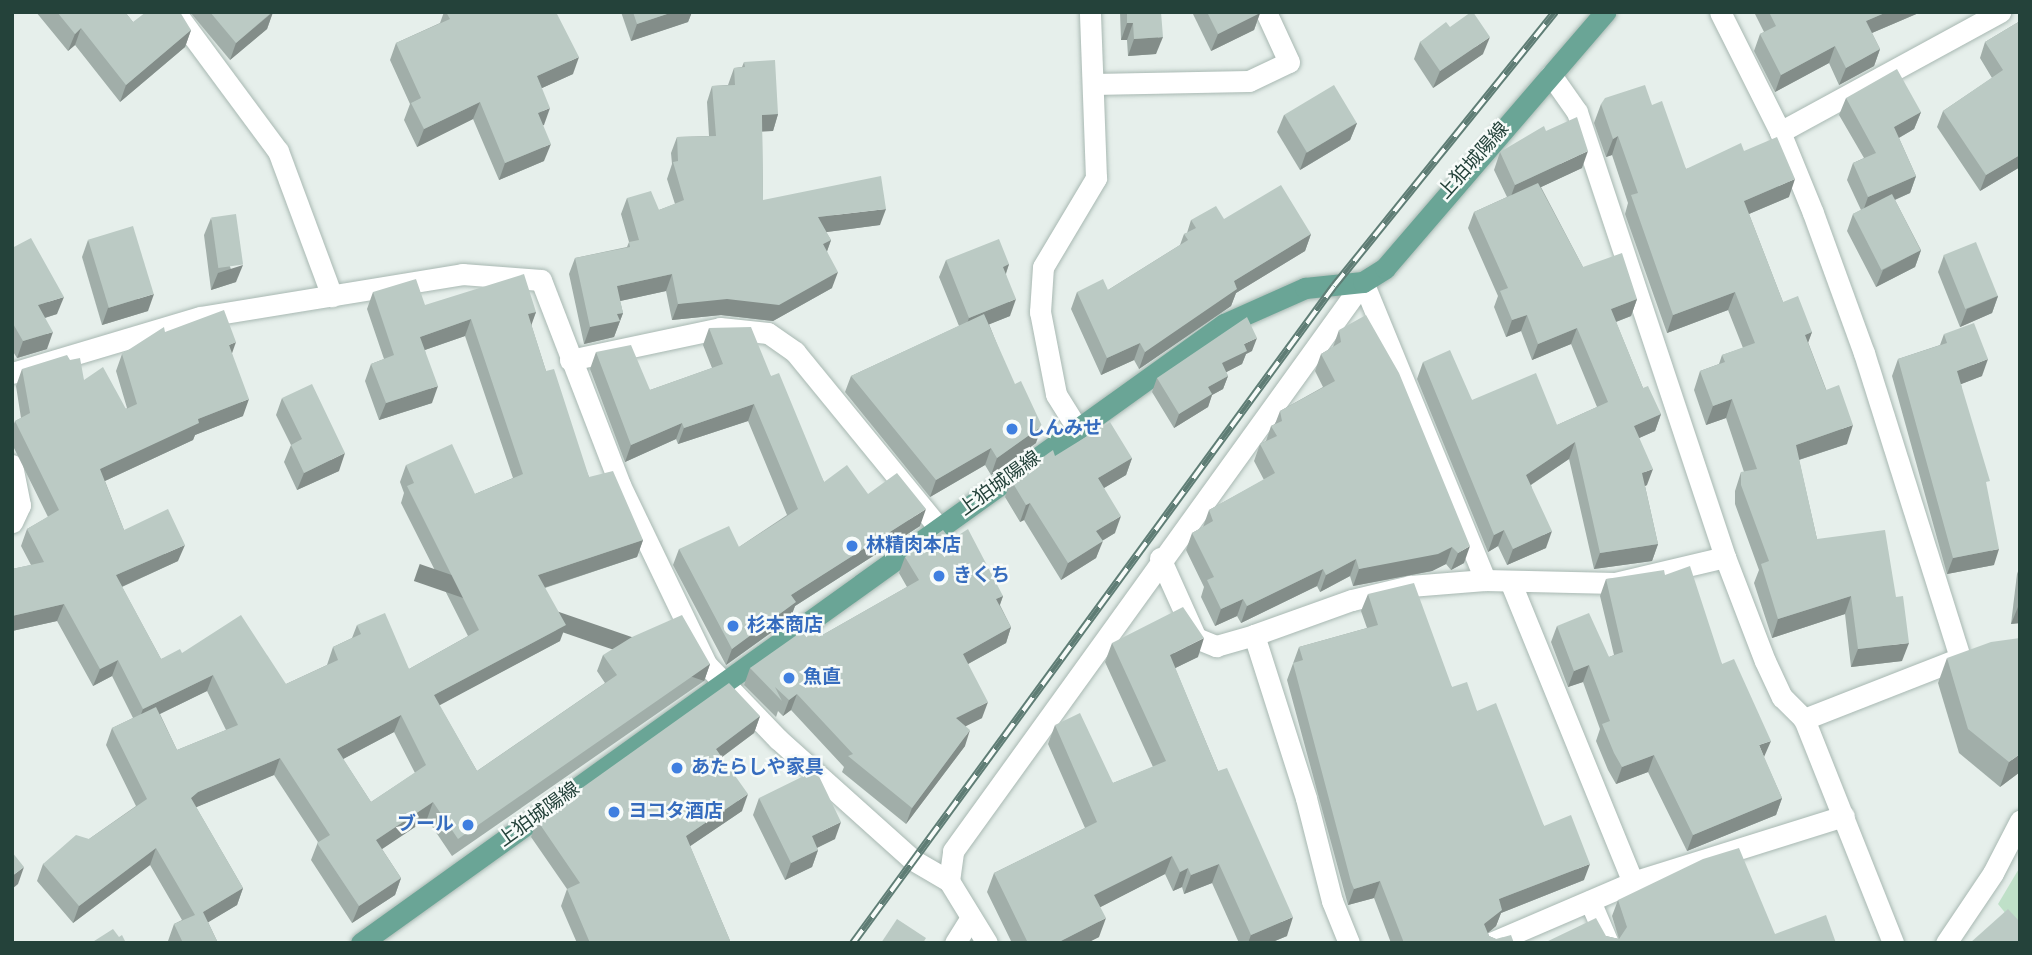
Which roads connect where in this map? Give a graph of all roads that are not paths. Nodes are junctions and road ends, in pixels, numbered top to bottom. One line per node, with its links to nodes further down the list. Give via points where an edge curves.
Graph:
1 (175, 12): 11 (street, via 278,151)
2 (1090, 12): 8 (street)
3 (1266, 12): 8 (street, via 1289,62 1249,81)
4 (1605, 12): 7 (main road, 上狛城陽線)
5 (1720, 12): 9 (street)
6 (2000, 12): 9 (street)
7 (1551, 75): 10 (main road, 上狛城陽線, via 1385,268); 18 (street, via 1577,112)
8 (1093, 84): 14 (street, via 1096,178 1043,267 1040,312 1056,394)
9 (1780, 132): 24 (street, via 1864,353 1960,657)
10 (1363, 282): 14 (main road, 上狛城陽線, via 1305,288 1224,324); 19 (street); 20 (street)
11 (332, 296): 12 (street, via 462,274 541,280); 13 (street, via 200,317)
12 (569, 360): 17 (street, via 720,328 768,333 795,352); 23 (street, via 620,485 706,664)
13 (12, 373)
14 (1077, 428): 17 (main road, 上狛城陽線)
15 (12, 465): 16 (street, via 20,506)
16 (12, 522)
17 (939, 528): 23 (main road, 上狛城陽線)
18 (1725, 557): 21 (street, via 1615,583); 24 (street, via 1777,685)
19 (1160, 558): 22 (street, via 1196,638 1216,646); 27 (street, via 953,851)
20 (1485, 580): 21 (street); 22 (street, via 1410,586 1352,600)
21 (1510, 581): 28 (street)
22 (1254, 635): 35 (street, via 1306,798 1332,901)
23 (724, 682): 27 (street, via 778,739 913,860); 32 (main road, 上狛城陽線)
24 (1804, 719): 25 (street)
25 (1844, 816): 28 (street); 38 (street)
26 (2020, 821): 39 (street, via 1993,873)
27 (949, 881): 30 (street)
28 (1633, 882): 29 (street)
29 (1590, 901): 31 (street); 37 (street)
30 (970, 919): 33 (street); 34 (street)
31 (1529, 936): 36 (street)
32 (362, 943)
33 (955, 943)
34 (987, 943)
35 (1349, 943)
36 (1491, 943)
37 (1608, 943)
38 (1893, 943)
39 (1946, 943)

